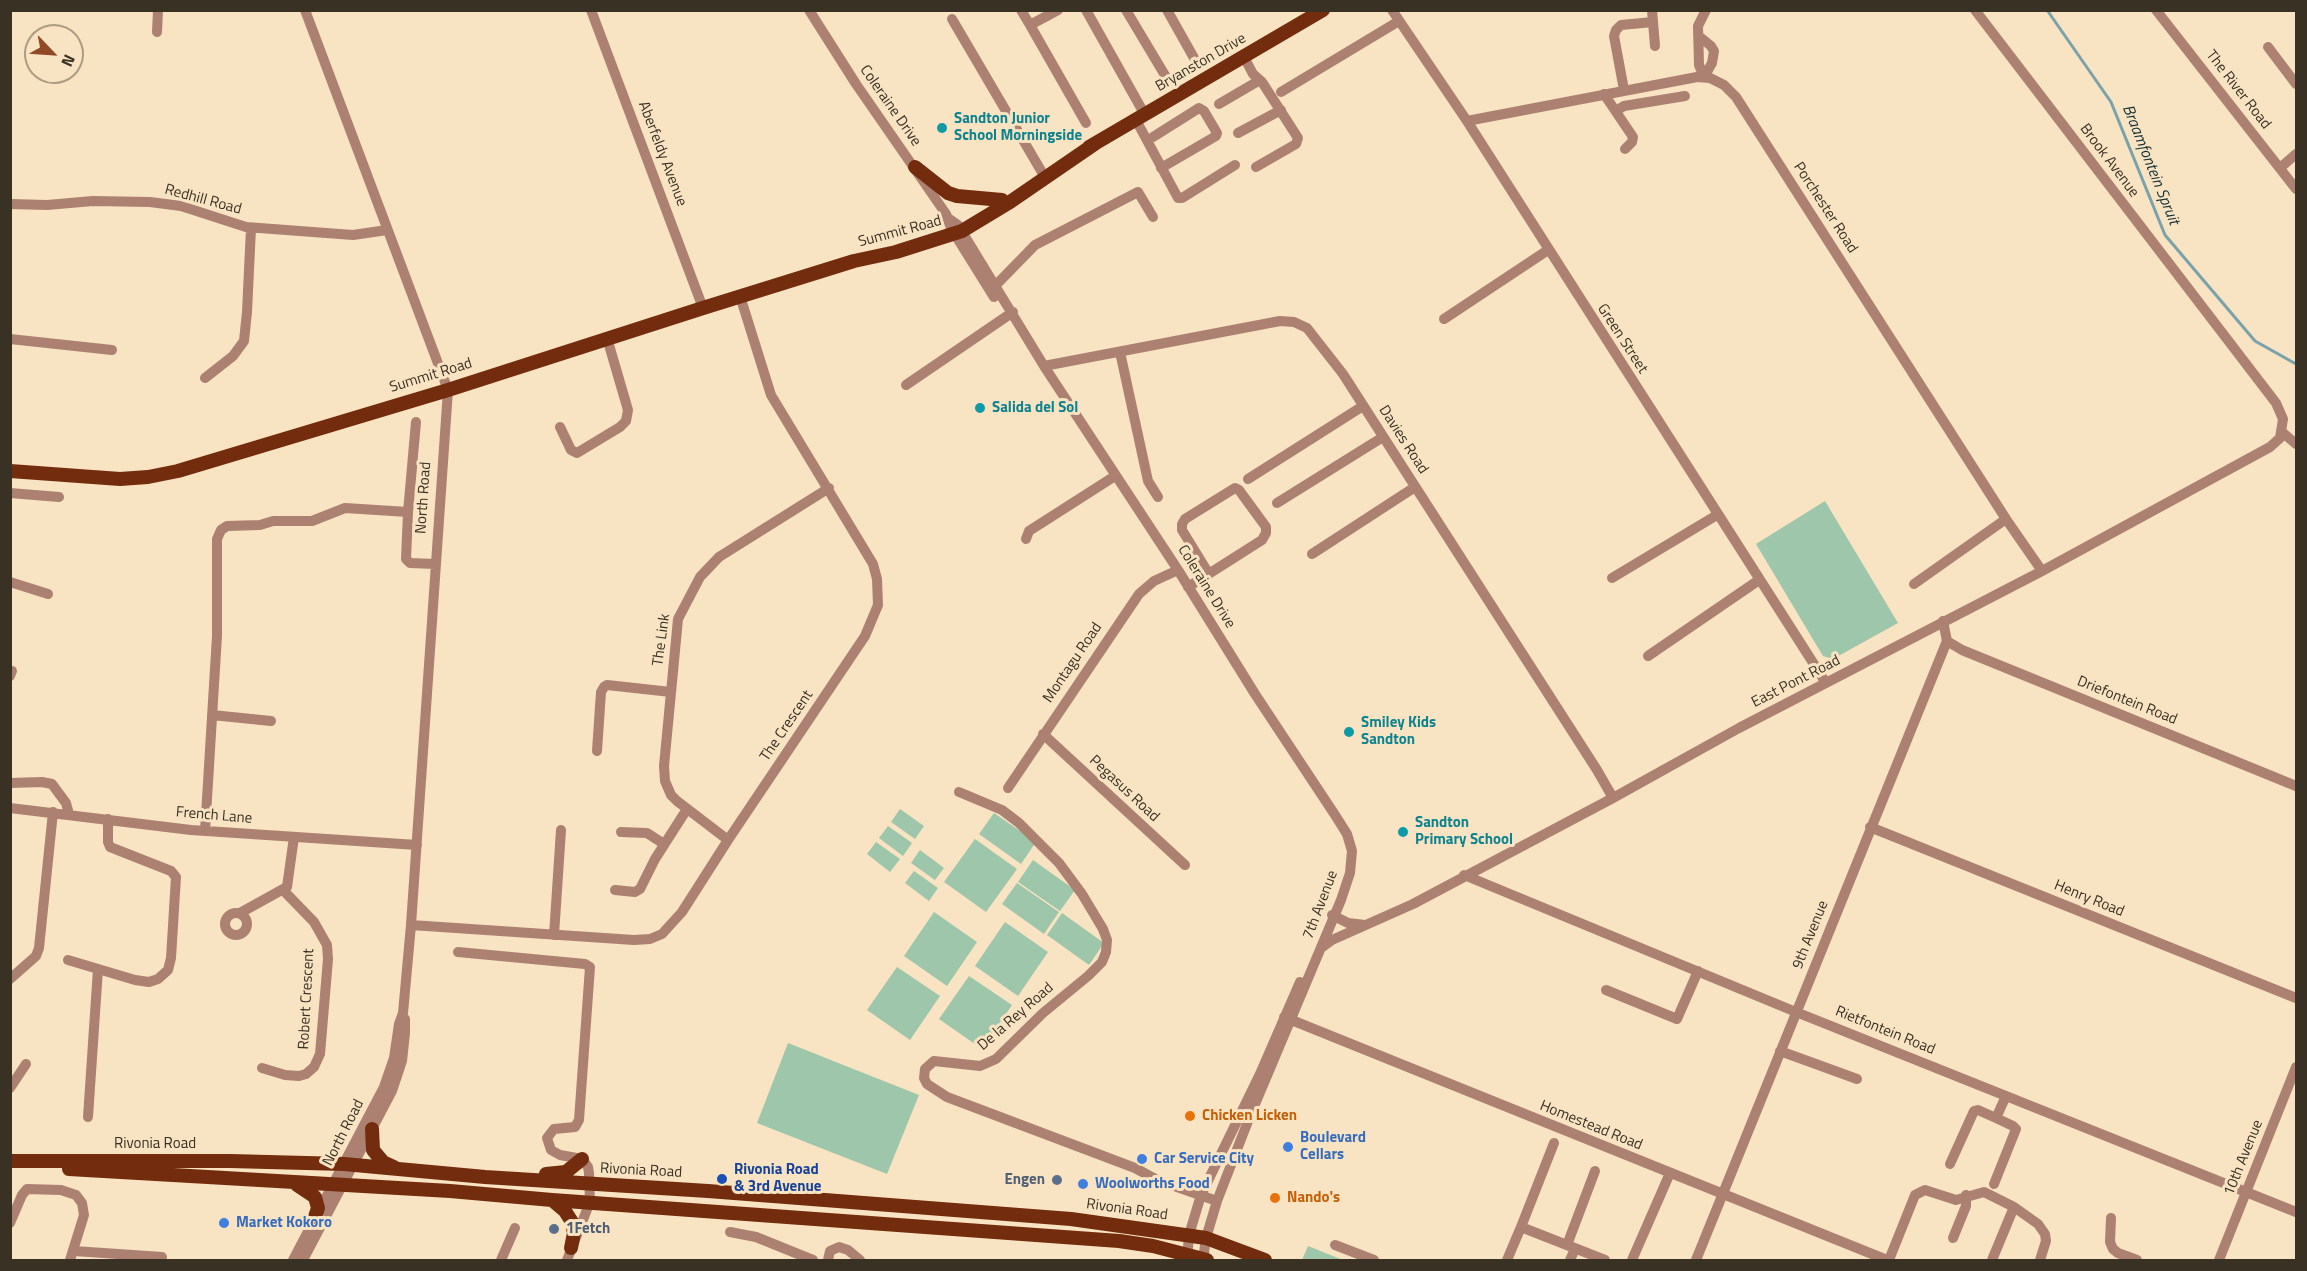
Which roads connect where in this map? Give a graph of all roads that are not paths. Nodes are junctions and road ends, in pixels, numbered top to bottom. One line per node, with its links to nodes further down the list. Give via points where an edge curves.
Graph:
1 (158, 10): 19 (street)
2 (304, 10): 57 (street, North Road)
3 (591, 10): 61 (street, Aberfeldy Avenue)
4 (809, 10): 44 (street, Coleraine Drive)
5 (1021, 10): 18 (street)
6 (1058, 10): 18 (street)
7 (1086, 10): 35 (street)
8 (1126, 10): 24 (street)
9 (1167, 10): 23 (street)
10 (1323, 10): 22 (main road, Bryanston Drive)
11 (1392, 10): 17 (street, Green Street)
12 (1706, 10): 25 (street, via 1698,26 1700,37 1714,51)
13 (1975, 10): 75 (street, Brook Avenue, via 2276,403 2283,418)
14 (2156, 10): 47 (street, The River Road)
15 (1653, 16): 20 (street); 28 (street, via 1621,24 1616,30)
16 (952, 19): 48 (street)
17 (1399, 21): 29 (street); 36 (street, Green Street)
18 (1030, 25): 37 (street)
19 (157, 32)
20 (1654, 46)
21 (2268, 47): 27 (street)
22 (1244, 57): 26 (street); 35 (main road, Bryanston Drive)
23 (1194, 58)
24 (1166, 77)
25 (1704, 77): 28 (street); 89 (street, Porchester Road, via 1716,80 1736,97)
26 (1260, 80): 32 (street); 33 (street)
27 (2296, 84)
28 (1624, 90): 30 (street)
29 (1281, 92)
30 (1605, 94): 34 (street); 36 (street)
31 (1685, 96): 34 (street, via 1624,106)
32 (1219, 104)
33 (1281, 110): 38 (street); 45 (street, via 1298,141)
34 (1616, 111): 41 (street, via 1633,137)
35 (1141, 117): 40 (main road, Bryanston Drive); 46 (street)
36 (1467, 121): 58 (street, Green Street)
37 (1086, 123)
38 (1238, 133)
39 (1153, 137): 46 (street, via 1199,108 1217,133)
40 (1096, 143): 48 (main road, Bryanston Drive); 55 (main road, Bryanston Drive, via 1010,202)
41 (1625, 149)
42 (2296, 154): 47 (street)
43 (1234, 165): 46 (street, via 1182,198 1175,195)
44 (915, 167): 52 (main road, via 948,193); 55 (street, Coleraine Drive)
45 (1256, 167)
46 (1161, 168)
47 (2280, 168): 50 (street, The River Road)
48 (1043, 174): 52 (main road, Bryanston Drive)
49 (1133, 181): 51 (street)
50 (2296, 189)
51 (1138, 192): 54 (street); 59 (street, via 1035,245)
52 (1002, 200): 55 (main road, Bryanston Drive)
53 (10, 204): 56 (street, Redhill Road, via 167,203)
54 (1153, 217)
55 (955, 227): 59 (street, Coleraine Drive); 60 (main road, Summit Road, via 896,252)
56 (251, 228): 57 (street, Redhill Road, via 353,235); 69 (street, via 244,341 233,356)
57 (387, 230): 71 (street, North Road)
58 (1548, 250): 63 (street); 88 (street, Green Street)
59 (997, 293): 62 (street, Coleraine Drive)
60 (740, 296): 61 (main road, Summit Road); 82 (street, The Crescent, via 771,395)
61 (703, 308): 64 (main road, Summit Road)
62 (1010, 314): 68 (street, Coleraine Drive); 70 (street)
63 (1444, 319)
64 (606, 338): 71 (main road, Summit Road); 74 (street, via 627,407 626,420 579,453 572,450)
65 (10, 339): 66 (street)
66 (112, 350)
67 (1120, 352): 68 (street, Davies Road); 72 (street, Davies Road, via 1271,322 1294,322 1310,331); 85 (street, via 1148,481)
68 (1044, 366): 79 (street, Coleraine Drive)
69 (205, 378)
70 (906, 385)
71 (448, 390): 78 (main road, Summit Road, via 148,477 120,479); 92 (street, North Road)
72 (1363, 406): 76 (street, Davies Road); 80 (street)
73 (416, 422): 87 (street)
74 (560, 428)
75 (2282, 432): 77 (street); 94 (street, East Pont Road, via 2270,447)
76 (1383, 437): 81 (street, Davies Road); 86 (street)
77 (2296, 444)
78 (10, 471)
79 (1115, 476): 90 (street, via 1029,531); 93 (street, Coleraine Drive)
80 (1248, 479)
81 (1415, 487): 91 (street); 115 (street, Davies Road)
82 (829, 488): 106 (street, The Link, via 719,557 700,577 678,620); 126 (street, The Crescent, via 873,564 878,605 854,654)
83 (10, 493): 84 (street)
84 (59, 497)
85 (1158, 497)
86 (1277, 503)
87 (408, 512): 92 (street, via 406,559); 107 (street, via 345,508 312,521 273,521 221,530 217,539)
88 (1717, 515): 96 (street); 97 (street, Green Street)
89 (2006, 519): 94 (street, Porchester Road); 99 (street)
90 (1026, 539)
91 (1312, 554)
92 (435, 564): 128 (street, North Road)
93 (1178, 570): 100 (street, Coleraine Drive); 109 (street, Montagu Road, via 1154,581 1139,594)
94 (2042, 571): 102 (street, East Pont Road)
95 (1209, 574): 95 (street, via 1262,540 1266,533 1235,488 1182,524); 100 (street)
96 (1612, 578)
97 (1759, 580): 104 (street); 105 (street, Green Street)
98 (10, 582): 101 (street)
99 (1914, 584)
100 (1188, 587): 129 (street, Coleraine Drive, via 1344,828)
101 (48, 594)
102 (1943, 621): 103 (street); 105 (street, East Pont Road)
103 (1947, 641): 112 (street, Driefontein Road); 121 (street, 9th Avenue)
104 (1648, 656)
105 (1826, 683): 115 (street, East Pont Road)
106 (671, 692): 110 (street, via 604,687); 117 (street, The Link, via 665,781 671,795)
107 (212, 715): 108 (street); 123 (street)
108 (271, 721)
109 (1043, 734): 113 (street, Montagu Road); 130 (street, Pegasus Road)
110 (597, 751)
111 (10, 783): 119 (street, via 52,784)
112 (2296, 786)
113 (1008, 788)
114 (959, 792): 175 (street, De la Rey Road, via 1002,810 1059,863 1103,929 1106,952 1089,976 1043,1013 996,1059 980,1066 934,1061 925,1069 927,1084 947,1097)
115 (1613, 798): 131 (street, East Pont Road)
116 (10, 808): 118 (street, French Lane)
117 (687, 809): 126 (street, The Link); 127 (street)
118 (53, 812): 119 (street, French Lane); 144 (street, via 39,948 36,956)
119 (69, 814): 120 (street, French Lane)
120 (108, 819): 123 (street, French Lane); 142 (street, via 110,847 171,871 176,878 171,958 164,975 149,982)
121 (1870, 827): 146 (street, Henry Road); 147 (street, 9th Avenue)
122 (561, 830): 138 (street)
123 (205, 831): 125 (street, French Lane)
124 (621, 832): 127 (street, via 647,833)
125 (294, 837): 128 (street, French Lane); 132 (street, via 289,881)
126 (728, 840): 138 (street, The Crescent, via 682,912 662,934 640,940)
127 (664, 844): 133 (street, via 639,891)
128 (417, 845): 136 (street, North Road)
129 (1352, 861): 135 (street, 7th Avenue); 149 (street, 7th Avenue)
130 (1185, 865)
131 (1464, 875): 137 (street, East Pont Road); 143 (street, Rietfontein Road)
132 (283, 890): 134 (street); 153 (street, Robert Crescent, via 314,922 327,945 320,1054 314,1067 299,1076)
133 (615, 890)
134 (240, 913)
135 (1333, 916): 137 (street, via 1352,924); 139 (street, 7th Avenue)
136 (411, 925): 138 (street, The Crescent); 148 (street, North Road)
137 (1368, 925): 139 (street, East Pont Road)
138 (554, 935)
139 (1321, 948): 149 (street, 7th Avenue)
140 (459, 952): 161 (street, via 589,966 579,1120 575,1127 554,1129 547,1138 555,1153)
141 (68, 960): 142 (street)
142 (98, 969): 157 (street)
143 (1698, 971): 145 (street, via 1677,1019); 147 (street, Rietfontein Road)
144 (10, 979)
145 (1606, 990)
146 (2296, 998)
147 (1796, 1012): 150 (street, 9th Avenue); 156 (street, Rietfontein Road)
148 (403, 1013): 159 (street, North Road, via 405,1033 400,1070); 163 (street, North Road, via 394,1058)
149 (1288, 1019): 167 (street, Homestead Road); 175 (street, 7th Avenue); 178 (street, 7th Avenue)
150 (1780, 1051): 154 (street); 174 (street, 9th Avenue)
151 (26, 1064): 155 (street)
152 (2296, 1067): 173 (street, 10th Avenue)
153 (262, 1068)
154 (1857, 1080)
155 (10, 1088)
156 (2006, 1096): 158 (street); 173 (street, Rietfontein Road)
157 (88, 1117)
158 (1996, 1118): 164 (street, via 1974,1110); 171 (street, via 2016,1130)
159 (372, 1129): 163 (street, North Road); 165 (main road, via 373,1150 383,1162)
160 (1554, 1143): 185 (street)
161 (582, 1159): 168 (main road, via 558,1174 501,1172); 170 (street)
162 (10, 1162): 163 (main road, Rivonia Road); 169 (main road, Rivonia Road)
163 (350, 1164): 165 (main road, Rivonia Road); 172 (street, North Road)
164 (1950, 1164)
165 (396, 1168): 168 (main road, Rivonia Road)
166 (1595, 1171): 192 (street)
167 (1670, 1173): 174 (street, Homestead Road); 210 (street)
168 (485, 1177): 170 (main road, Rivonia Road)
169 (289, 1182): 172 (main road, Rivonia Road); 183 (main road, via 315,1197 318,1208)
170 (591, 1184): 179 (street); 188 (main road, Rivonia Road, via 1071,1219)
171 (1994, 1184)
172 (339, 1185): 177 (main road, Rivonia Road); 183 (street, North Road); 199 (street, North Road)
173 (2246, 1192): 181 (street, Rietfontein Road); 216 (street, 10th Avenue)
174 (1723, 1194): 211 (street, 9th Avenue); 212 (street, Homestead Road)
175 (1201, 1195): 178 (street, De la Rey Road); 188 (street, 7th Avenue)
176 (1966, 1195): 180 (street, via 1984,1192); 190 (street); 212 (street, via 1956,1200 1929,1191 1918,1192)
177 (552, 1200): 179 (main road, Rivonia Road); 193 (main road, via 572,1222)
178 (1217, 1201): 189 (street, 7th Avenue)
179 (590, 1202): 193 (street); 197 (main road, Rivonia Road, via 1119,1241)
180 (2014, 1207): 213 (street); 214 (street, via 2042,1229 2046,1241)
181 (2296, 1212)
182 (2111, 1218): 215 (street, via 2113,1249)
183 (314, 1220): 198 (street, North Road)
184 (10, 1223): 194 (street, via 24,1192 35,1188 76,1195 82,1203 82,1223)
185 (1521, 1227): 192 (street); 207 (street)
186 (515, 1228): 200 (street)
187 (730, 1232): 195 (street, via 756,1237)
188 (1189, 1235): 189 (main road, Rivonia Road); 197 (street, 7th Avenue)
189 (1206, 1238): 204 (street, 7th Avenue); 205 (main road, Rivonia Road)
190 (1953, 1238)
191 (1335, 1245): 206 (street)
192 (1571, 1247): 208 (street); 209 (street)
193 (569, 1254)
194 (72, 1256): 196 (street)
195 (789, 1256): 201 (street)
196 (162, 1257)
197 (1187, 1257): 204 (main road, Rivonia Road)
198 (294, 1260)
199 (303, 1260)
200 (501, 1260)
201 (813, 1260)
202 (828, 1260): 203 (street, via 830,1251 839,1247)
203 (860, 1260)
204 (1204, 1260)
205 (1265, 1260)
206 (1374, 1260)
207 (1507, 1260)
208 (1570, 1260)
209 (1605, 1260)
210 (1632, 1260)
211 (1696, 1260)
212 (1888, 1260)
213 (1992, 1260)
214 (2040, 1260)
215 (2135, 1260)
216 (2219, 1260)

